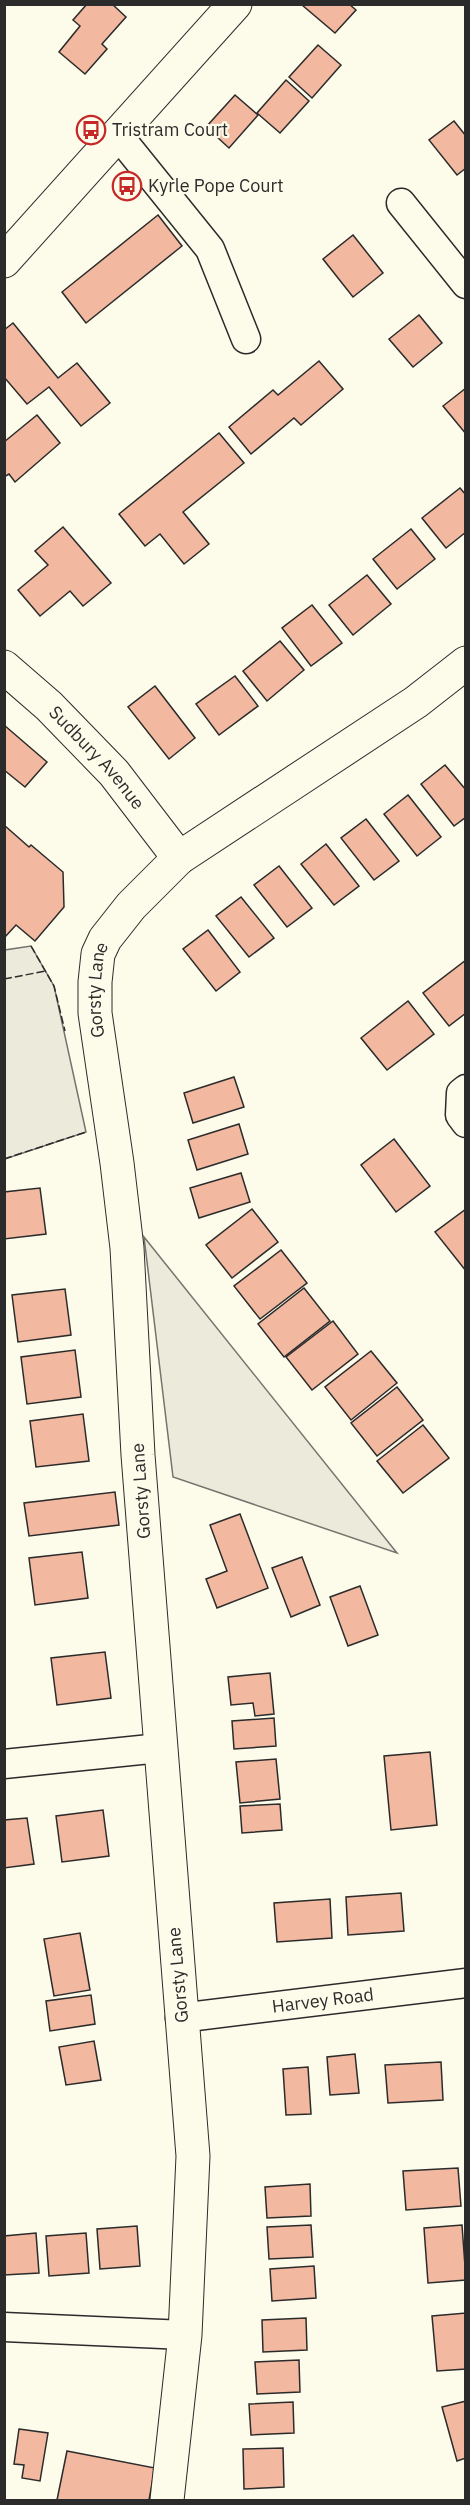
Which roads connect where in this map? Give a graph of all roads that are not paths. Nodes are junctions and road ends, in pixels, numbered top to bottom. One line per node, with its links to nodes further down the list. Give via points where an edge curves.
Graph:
1 (235, 4): 2 (street)
2 (118, 135): 4 (street); 6 (street, via 210,249)
3 (401, 203): 5 (street)
4 (4, 261)
5 (465, 284)
6 (246, 339)
7 (465, 663): 9 (street, Gorsty Lane, via 416,702)
8 (4, 667): 9 (street, Sudbury Avenue, via 49,706 114,773)
9 (179, 858): 12 (street, Gorsty Lane, via 131,906 105,939 98,954 95,982 95,1013 127,1248)
10 (465, 1089): 11 (street, via 461,1093 460,1114)
11 (465, 1123)
12 (160, 1748): 13 (street); 15 (street, Gorsty Lane)
13 (4, 1764)
14 (465, 1983): 15 (street, Harvey Road)
15 (180, 2018): 17 (street, Gorsty Lane, via 193,2156)
16 (4, 2327): 17 (street)
17 (185, 2335): 18 (street, Gorsty Lane)
18 (168, 2500)

